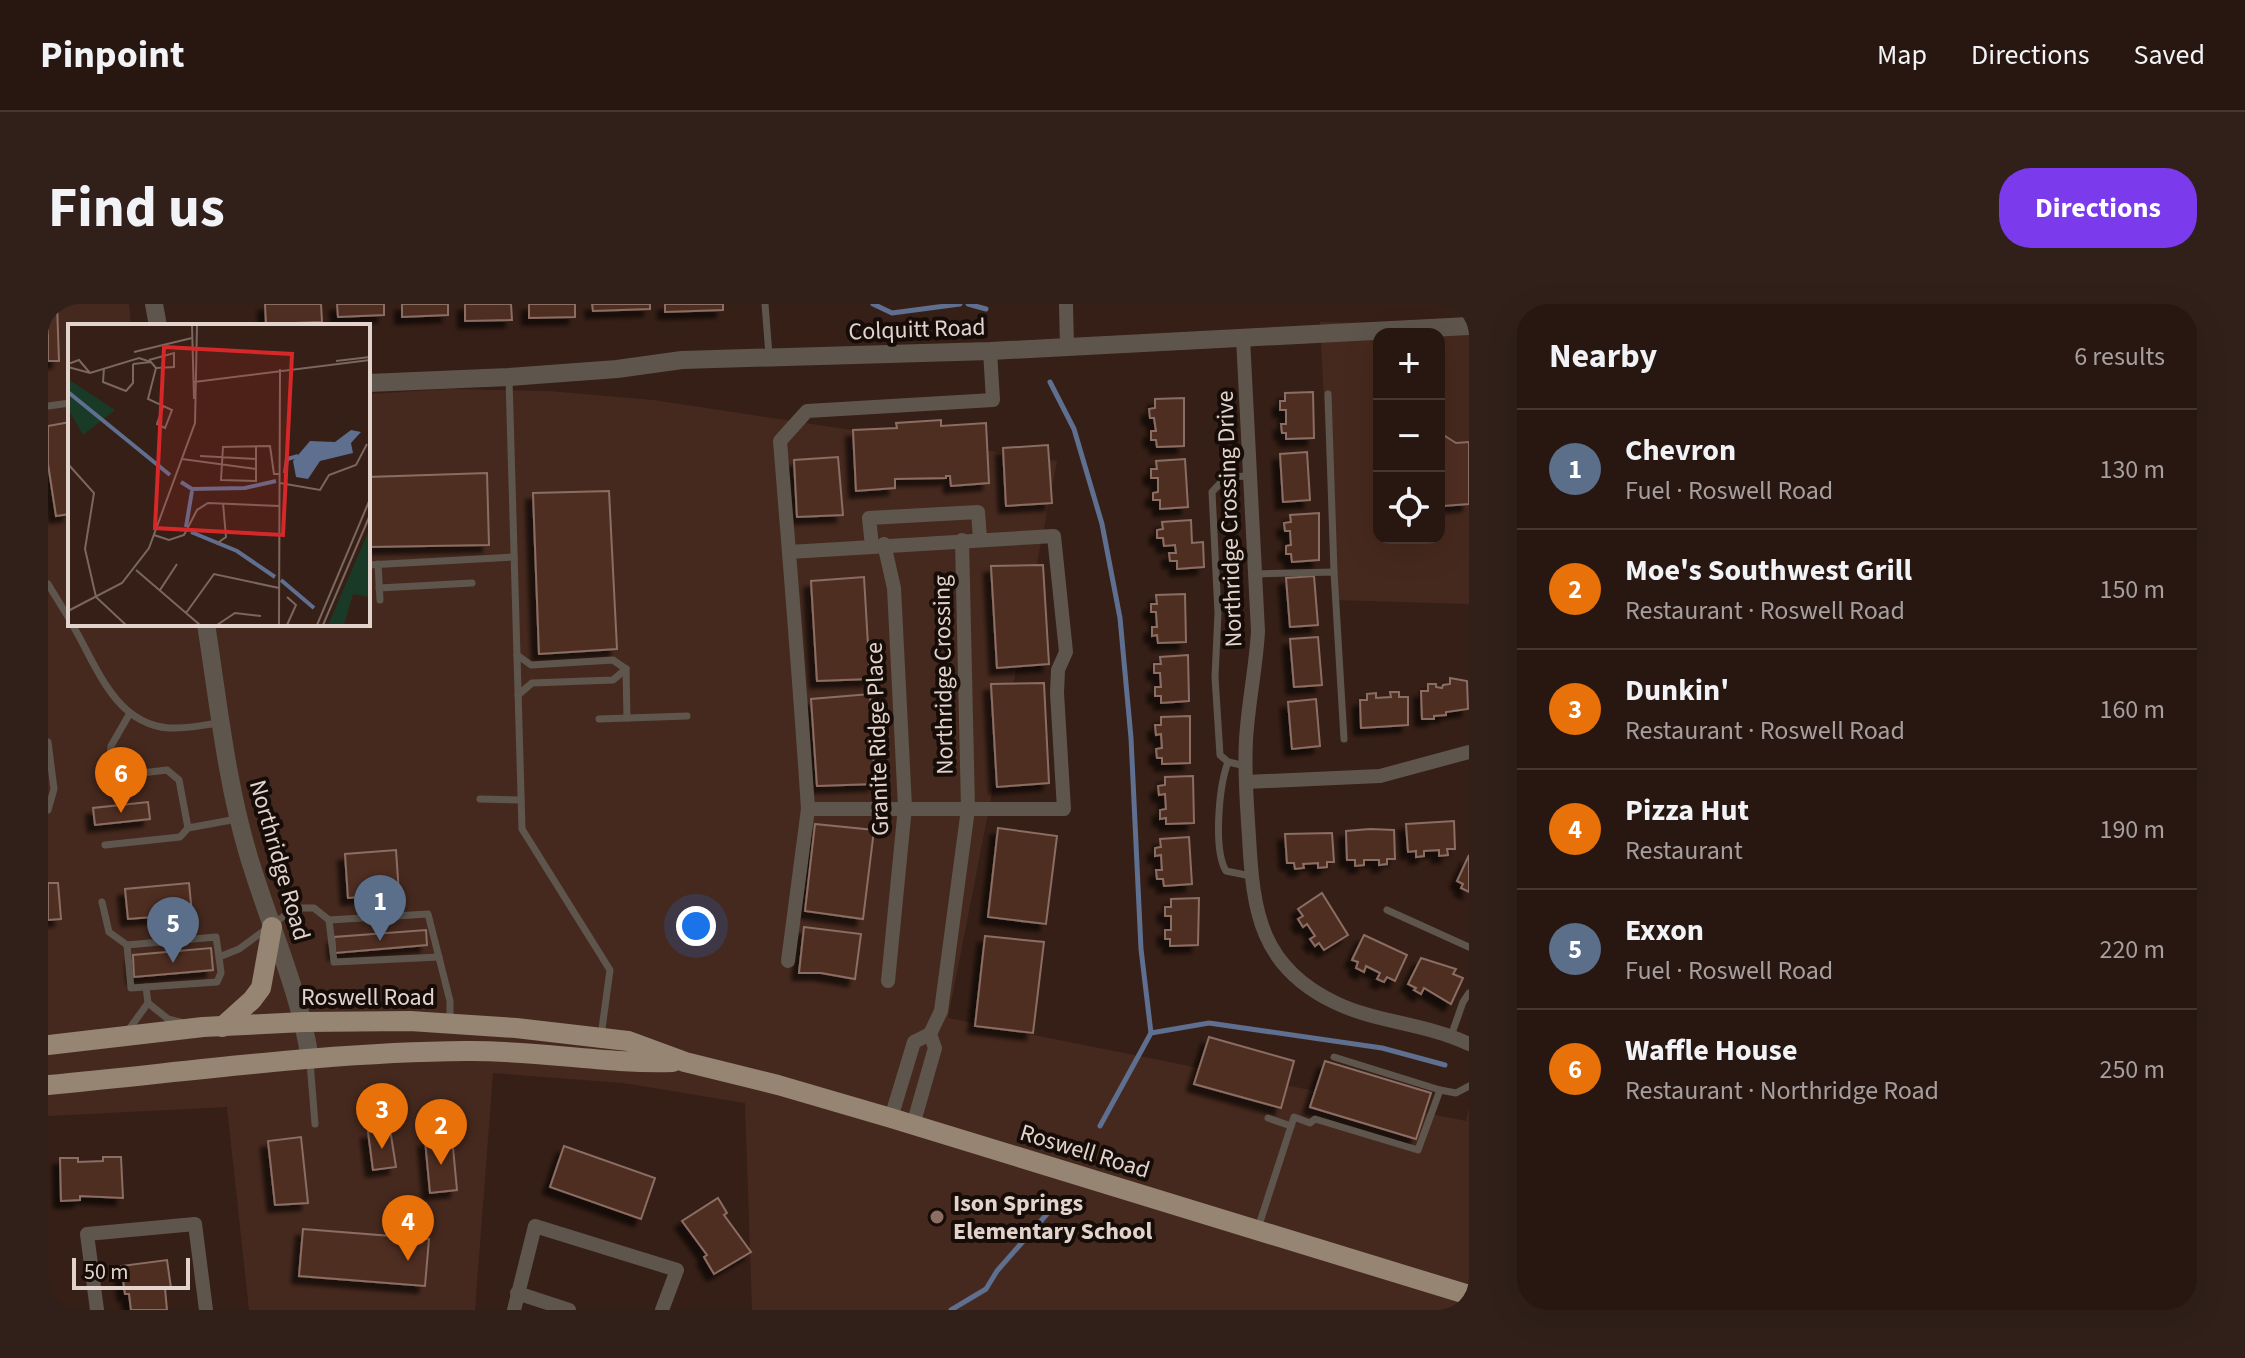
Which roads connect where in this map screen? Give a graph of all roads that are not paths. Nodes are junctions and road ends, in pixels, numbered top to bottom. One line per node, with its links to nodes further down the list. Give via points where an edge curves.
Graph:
1 (154, 304): 4 (street)
2 (765, 304): 9 (lane)
3 (1066, 304): 7 (street)
4 (158, 324)
5 (1469, 326): 6 (street, Colquitt Road)
6 (1243, 338): 7 (street, Colquitt Road); 15 (street, Northridge Crossing Drive)
7 (1067, 347): 8 (street, Colquitt Road)
8 (990, 351): 9 (street, Colquitt Road); 19 (street, via 993,400 828,408 807,411 794,422 780,441)
9 (769, 358): 10 (street, Colquitt Road, via 682,360)
10 (509, 377): 11 (street, Colquitt Road); 20 (lane)
11 (370, 383)
12 (1328, 394): 23 (lane)
13 (68, 403): 14 (lane)
14 (48, 406)
15 (1250, 476): 24 (street, Northridge Crossing Drive); 43 (lane, via 1226,477 1212,492 1218,613 1215,677 1220,755)
16 (980, 539): 17 (street, Northridge Crossing); 18 (street, via 978,512 869,518); 50 (street, Northridge Crossing, via 1054,536 1066,652 1057,693 1064,809)
17 (962, 540): 18 (street, Northridge Crossing); 50 (street, Northridge Crossing)
18 (878, 545): 19 (street, Northridge Crossing); 48 (street, Granite Ridge Place, via 894,588)
19 (789, 552): 49 (street)
20 (514, 557): 21 (lane); 32 (lane)
21 (378, 564): 22 (lane); 27 (lane)
22 (370, 565)
23 (1334, 572): 24 (lane); 40 (lane)
24 (1255, 574): 44 (street, Northridge Crossing Drive, via 1258,631)
25 (472, 583): 27 (lane)
26 (48, 584): 29 (lane)
27 (379, 588): 28 (lane)
28 (380, 600)
29 (68, 617)
30 (73, 626): 35 (lane, via 106,687)
31 (206, 626): 39 (street, Northridge Road)
32 (517, 655): 33 (lane, via 531,665 613,660); 34 (lane)
33 (626, 669): 34 (lane, via 613,680 532,683); 37 (lane)
34 (518, 695): 47 (lane)
35 (130, 713): 39 (lane, via 169,728); 53 (lane, via 111,746 108,777 167,770 179,780)
36 (687, 716): 37 (lane)
37 (627, 718): 38 (lane)
38 (599, 719)
39 (221, 723): 52 (street, Northridge Road)
40 (1344, 739)
41 (48, 742): 51 (lane, via 54,789)
42 (1469, 752): 45 (street, via 1380,776)
43 (1228, 762): 44 (lane); 55 (lane, via 1220,802 1221,862 1226,871)
44 (1246, 766): 45 (street, Northridge Crossing Drive)
45 (1246, 782): 55 (street, Northridge Crossing Drive)
46 (480, 799): 47 (lane)
47 (521, 800): 86 (lane, via 522,829 610,970)
48 (905, 807): 49 (street, Northridge Crossing); 50 (street, Northridge Crossing); 74 (street, Granite Ridge Place)
49 (808, 809): 70 (street)
50 (968, 809): 83 (street, Northridge Crossing, via 941,1011)
51 (48, 810)
52 (240, 818): 53 (lane); 59 (street, Northridge Road)
53 (188, 828): 54 (lane, via 180,837)
54 (105, 845)
55 (1251, 876): 85 (street, Northridge Crossing Drive, via 1266,939 1285,967 1309,988 1338,1005)
56 (102, 902): 63 (lane, via 109,932)
57 (1387, 910): 64 (lane)
58 (329, 920): 59 (lane, via 314,908 295,908); 69 (lane, via 428,914); 69 (lane, via 334,962)
59 (272, 927): 68 (lane); 80 (street, Northridge Road); 82 (main road, via 261,988)
60 (192, 940): 61 (lane); 65 (lane); 68 (lane, via 216,937)
61 (172, 941): 62 (lane); 66 (lane)
62 (150, 943): 63 (lane); 67 (lane)
63 (127, 945): 77 (lane, via 131,988)
64 (1469, 947)
65 (193, 950)
66 (173, 952)
67 (151, 954)
68 (219, 957): 75 (lane, via 217,982)
69 (439, 957): 81 (lane)
70 (788, 961)
71 (195, 971): 75 (lane)
72 (176, 973): 76 (lane)
73 (154, 975): 77 (lane)
74 (888, 981)
75 (196, 983): 76 (lane)
76 (176, 984): 77 (lane)
77 (150, 986): 79 (lane)
78 (1469, 993): 85 (lane)
79 (148, 1003): 82 (lane, via 168,1019); 84 (lane)
80 (304, 1022): 81 (main road, Roswell Road); 82 (main road, Roswell Road); 90 (street, Northridge Road)
81 (450, 1023): 86 (main road, Roswell Road)
82 (212, 1027): 84 (main road, Roswell Road)
83 (930, 1034): 95 (street, Northridge Crossing, via 914,1042); 98 (street, Northridge Crossing, via 935,1048)
84 (124, 1036): 88 (main road, Roswell Road)
85 (1451, 1036): 87 (street, Northridge Crossing Drive)
86 (601, 1038): 91 (main road, Roswell Road, via 628,1041)
87 (1469, 1044)
88 (48, 1045)
89 (1334, 1057): 94 (lane)
90 (310, 1059): 91 (main road, Roswell Road, via 467,1051); 92 (main road, Roswell Road); 97 (lane)
91 (685, 1062): 95 (main road, Roswell Road)
92 (48, 1085)
93 (1469, 1086): 94 (lane, via 1456,1093)
94 (1440, 1090): 99 (lane, via 1418,1150 1315,1119 1310,1123 1294,1117)
95 (891, 1118): 98 (main road, Roswell Road)
96 (1268, 1118): 99 (lane)
97 (315, 1124)
98 (913, 1125): 100 (main road, Roswell Road)
99 (1291, 1126): 100 (lane)
100 (1257, 1230): 102 (main road, Roswell Road)
101 (517, 1293): 105 (street); 106 (street); 107 (street, via 535,1226 677,1270)
102 (1469, 1295)
103 (97, 1310): 104 (street, via 87,1234 195,1224)
104 (206, 1310)
105 (514, 1310)
106 (569, 1310)
107 (662, 1310)

